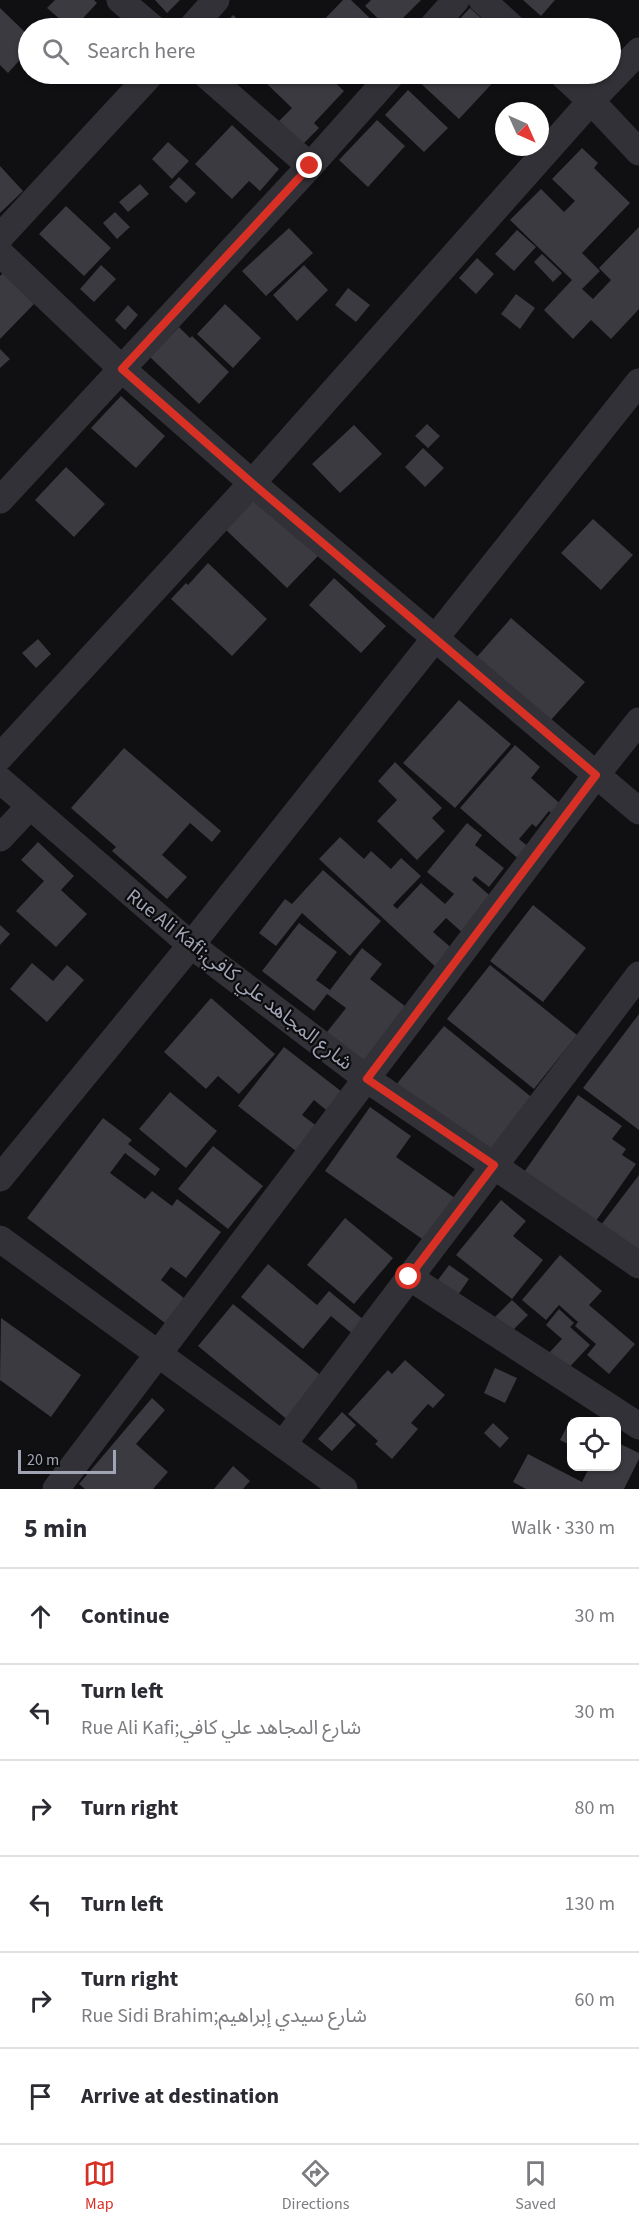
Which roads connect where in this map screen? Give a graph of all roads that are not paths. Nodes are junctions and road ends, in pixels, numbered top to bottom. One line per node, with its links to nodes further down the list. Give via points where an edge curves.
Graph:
1 (120, 0): 5 (street)
2 (216, 0): 6 (street)
3 (456, 0): 7 (street)
4 (482, 0): 8 (street)
5 (141, 18)
6 (200, 18)
7 (440, 18)
8 (502, 18)
9 (639, 51): 10 (street)
10 (621, 70)
11 (142, 84): 19 (street)
12 (216, 84): 18 (street)
13 (383, 84): 18 (street)
14 (573, 84): 16 (street)
15 (607, 84): 16 (street)
16 (591, 101): 17 (street); 23 (street)
17 (639, 152)
18 (310, 166): 21 (street)
19 (0, 237)
20 (0, 253): 21 (street)
21 (122, 369): 23 (street); 24 (street)
22 (639, 382): 25 (street)
23 (252, 483): 25 (street); 27 (street)
24 (0, 500)
25 (434, 638): 28 (street); 33 (street)
26 (639, 721): 28 (street)
27 (0, 757)
28 (596, 775): 31 (street); 35 (street)
29 (0, 780): 30 (street, Rue Ali Kafi;شارع المجاهد علي كافي)
30 (30, 806): 32 (street); 33 (street, Rue Ali Kafi;شارع المجاهد علي كافي)
31 (639, 810)
32 (0, 838)
33 (191, 945): 35 (street, Rue Ali Kafi;شارع المجاهد علي كافي); 37 (street)
34 (639, 975): 36 (street)
35 (367, 1079): 36 (street, Rue Ali Kafi;شارع المجاهد علي كافي); 41 (street)
36 (494, 1165): 39 (street, Rue Ali Kafi;شارع المجاهد علي كافي); 40 (street)
37 (0, 1178)
38 (0, 1239): 41 (street)
39 (639, 1265)
40 (409, 1277): 42 (street); 43 (street)
41 (158, 1353): 43 (street); 44 (street)
42 (639, 1426)
43 (283, 1444): 45 (street)
44 (56, 1489)
45 (344, 1489)

